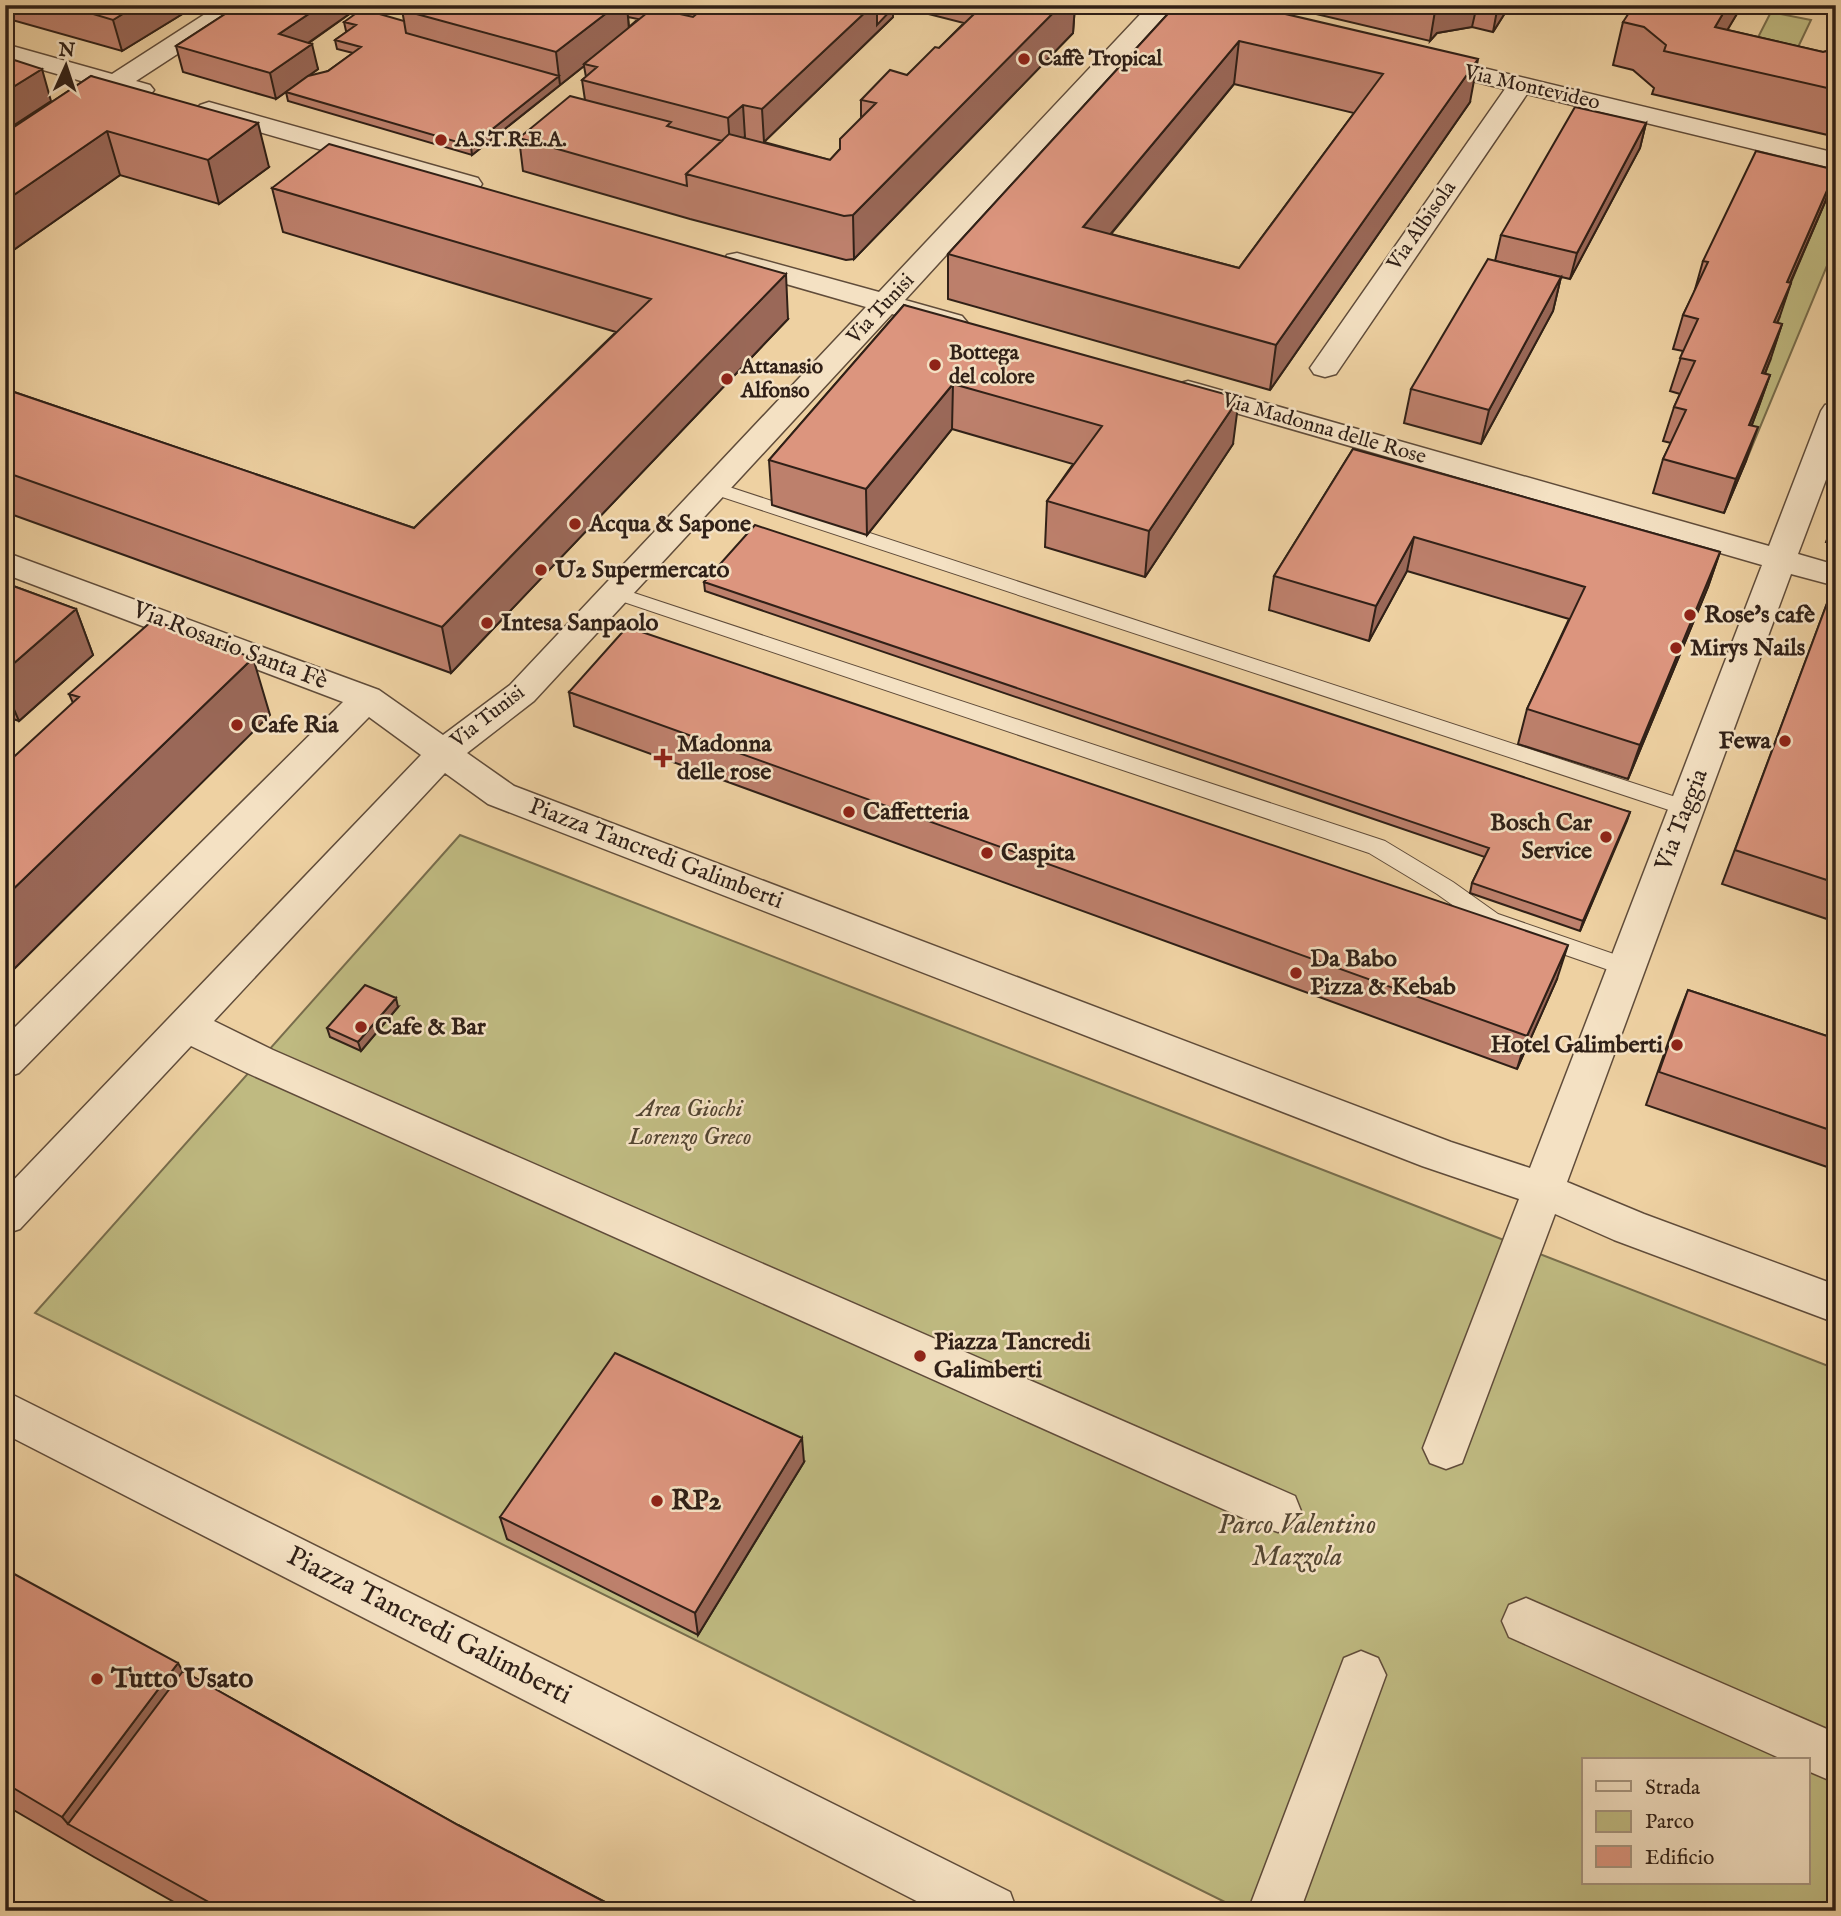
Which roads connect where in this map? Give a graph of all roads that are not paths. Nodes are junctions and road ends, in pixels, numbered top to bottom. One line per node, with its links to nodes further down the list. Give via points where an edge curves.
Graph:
1 (236, 5): 5 (street)
2 (1163, 5): 11 (street, Via Tunisi)
3 (5, 51): 5 (street)
4 (1402, 57): 6 (street, Via Montevideo)
5 (115, 83): 7 (street); 9 (street)
6 (1520, 85): 8 (street, Via Montevideo); 13 (street, Via Albisola)
7 (79, 107)
8 (1836, 160)
9 (500, 193)
10 (715, 255): 11 (street)
11 (886, 304): 12 (street); 16 (street, Via Tunisi)
12 (973, 328)
13 (1325, 368)
14 (1158, 382): 17 (street, Via Madonna delle Rose)
15 (1836, 411): 17 (street, Via Taggia)
16 (714, 488): 20 (street, Via Tunisi); 23 (lane)
17 (1779, 560): 19 (street, Via Madonna delle Rose); 23 (street, Via Taggia)
18 (5, 562): 21 (street, Via Rosario Santa Fè)
19 (1836, 576)
20 (616, 593): 22 (street, Via Tunisi, via 522,693); 24 (lane, via 1377,847 1490,920)
21 (367, 698): 22 (street, Via Rosario Santa Fè); 26 (street)
22 (443, 753): 25 (street); 27 (street, Piazza Tancredi Galimberti, via 501,795 1437,1154)
23 (1686, 808): 24 (street, Via Taggia)
24 (1626, 967): 27 (street, Via Taggia)
25 (186, 1025): 28 (street); 32 (street)
26 (5, 1062)
27 (1543, 1190): 29 (street, Piazza Tancredi Galimberti); 31 (street)
28 (5, 1217)
29 (1836, 1304)
30 (9, 1419): 36 (street, Piazza Tancredi Galimberti)
31 (1446, 1448)
32 (1278, 1511)
33 (1526, 1621): 35 (street)
34 (1361, 1675): 37 (street)
35 (1836, 1758)
36 (991, 1911)
37 (1274, 1911)

